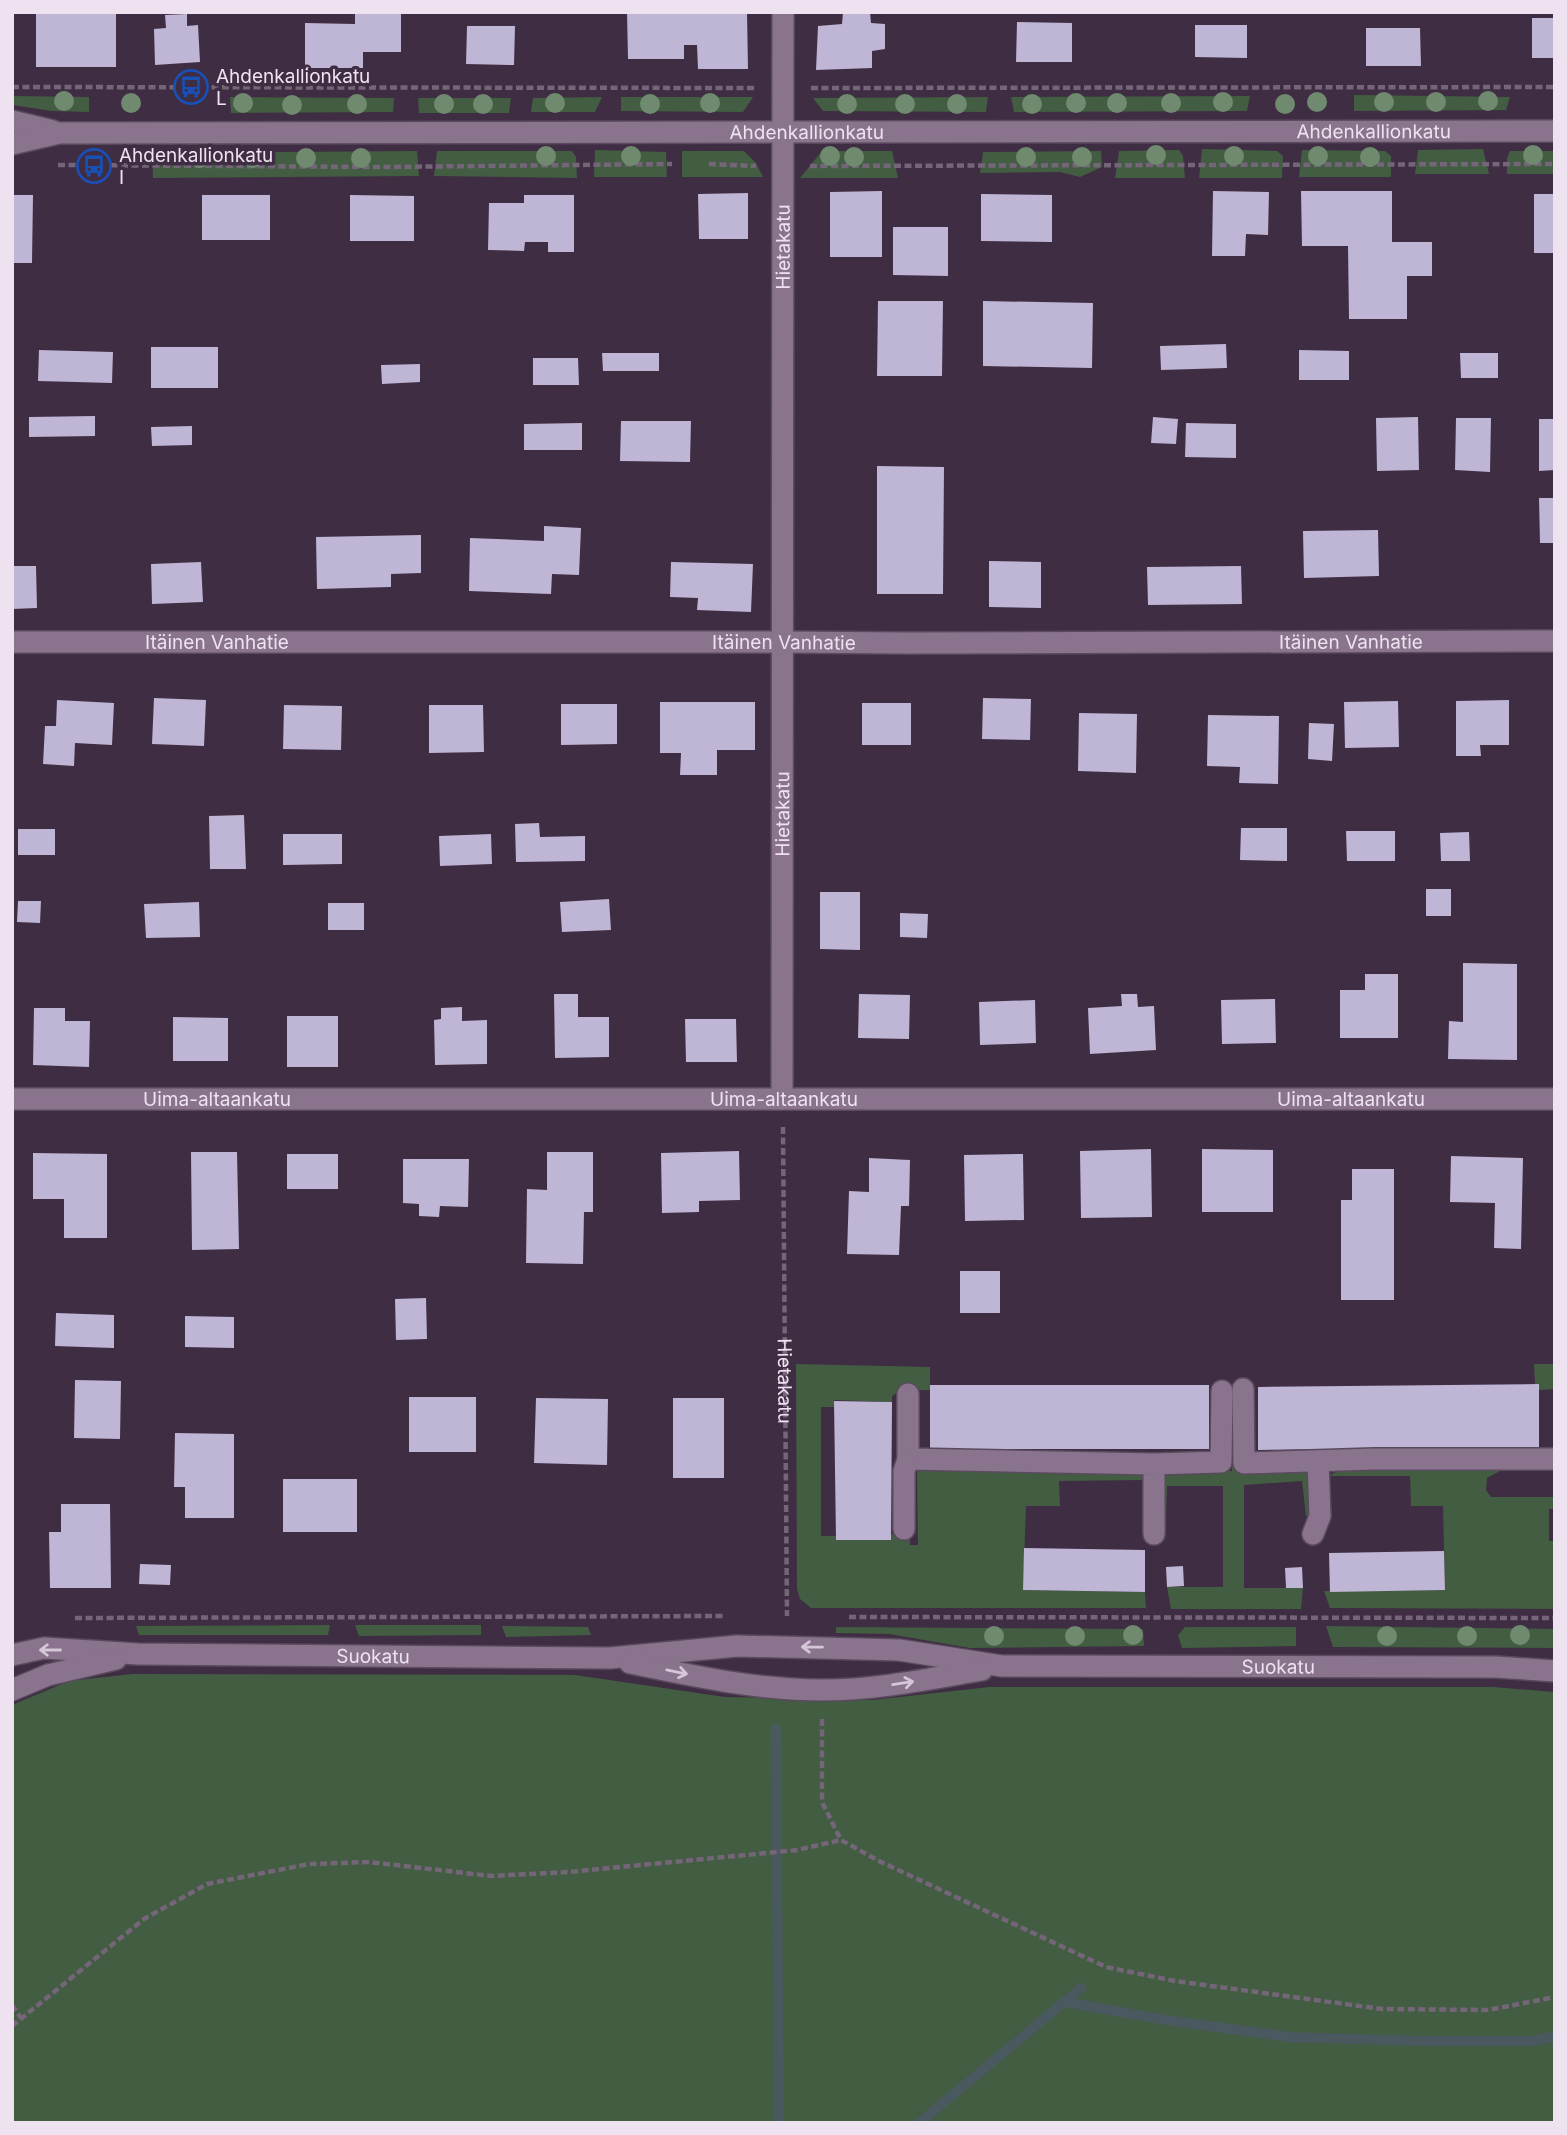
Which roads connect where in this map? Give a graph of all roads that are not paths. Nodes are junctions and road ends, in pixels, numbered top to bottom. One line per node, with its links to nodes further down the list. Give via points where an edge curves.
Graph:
1 (783, 12): 3 (street, Hietakatu)
2 (12, 121): 5 (street, Ahdenkallionkatu)
3 (782, 131): 4 (street, Ahdenkallionkatu); 5 (street, Ahdenkallionkatu); 9 (street, Hietakatu)
4 (1555, 131)
5 (59, 133): 6 (street, Ahdenkallionkatu)
6 (12, 144)
7 (1555, 640): 9 (street, Itäinen Vanhatie)
8 (12, 642): 9 (street, Itäinen Vanhatie)
9 (783, 642): 11 (street, Hietakatu)
10 (12, 1099): 11 (street, Uima-altaankatu)
11 (782, 1099): 12 (street, Uima-altaankatu)
12 (1555, 1099)
13 (908, 1394): 14 (street)
14 (908, 1459): 17 (street); 18 (street)
15 (1555, 1459): 16 (street)
16 (1318, 1461): 17 (street, via 1244,1463 1232,1390 1221,1462); 20 (street, via 1320,1516)
17 (1153, 1464): 19 (street)
18 (904, 1529)
19 (1154, 1534)
20 (1313, 1534)
21 (138, 1654): 22 (street, Suokatu, one-way to 22, via 44,1648); 23 (street, Suokatu); 26 (street, Suokatu, via 48,1675)
22 (12, 1655)
23 (610, 1658): 24 (street, Suokatu, one-way to 23, via 899,1650 823,1647 737,1646); 24 (street, Suokatu, one-way to 24, via 735,1684 822,1690)
24 (1002, 1667): 25 (street, Suokatu, via 1496,1667)
25 (1555, 1671)
26 (12, 1690)

